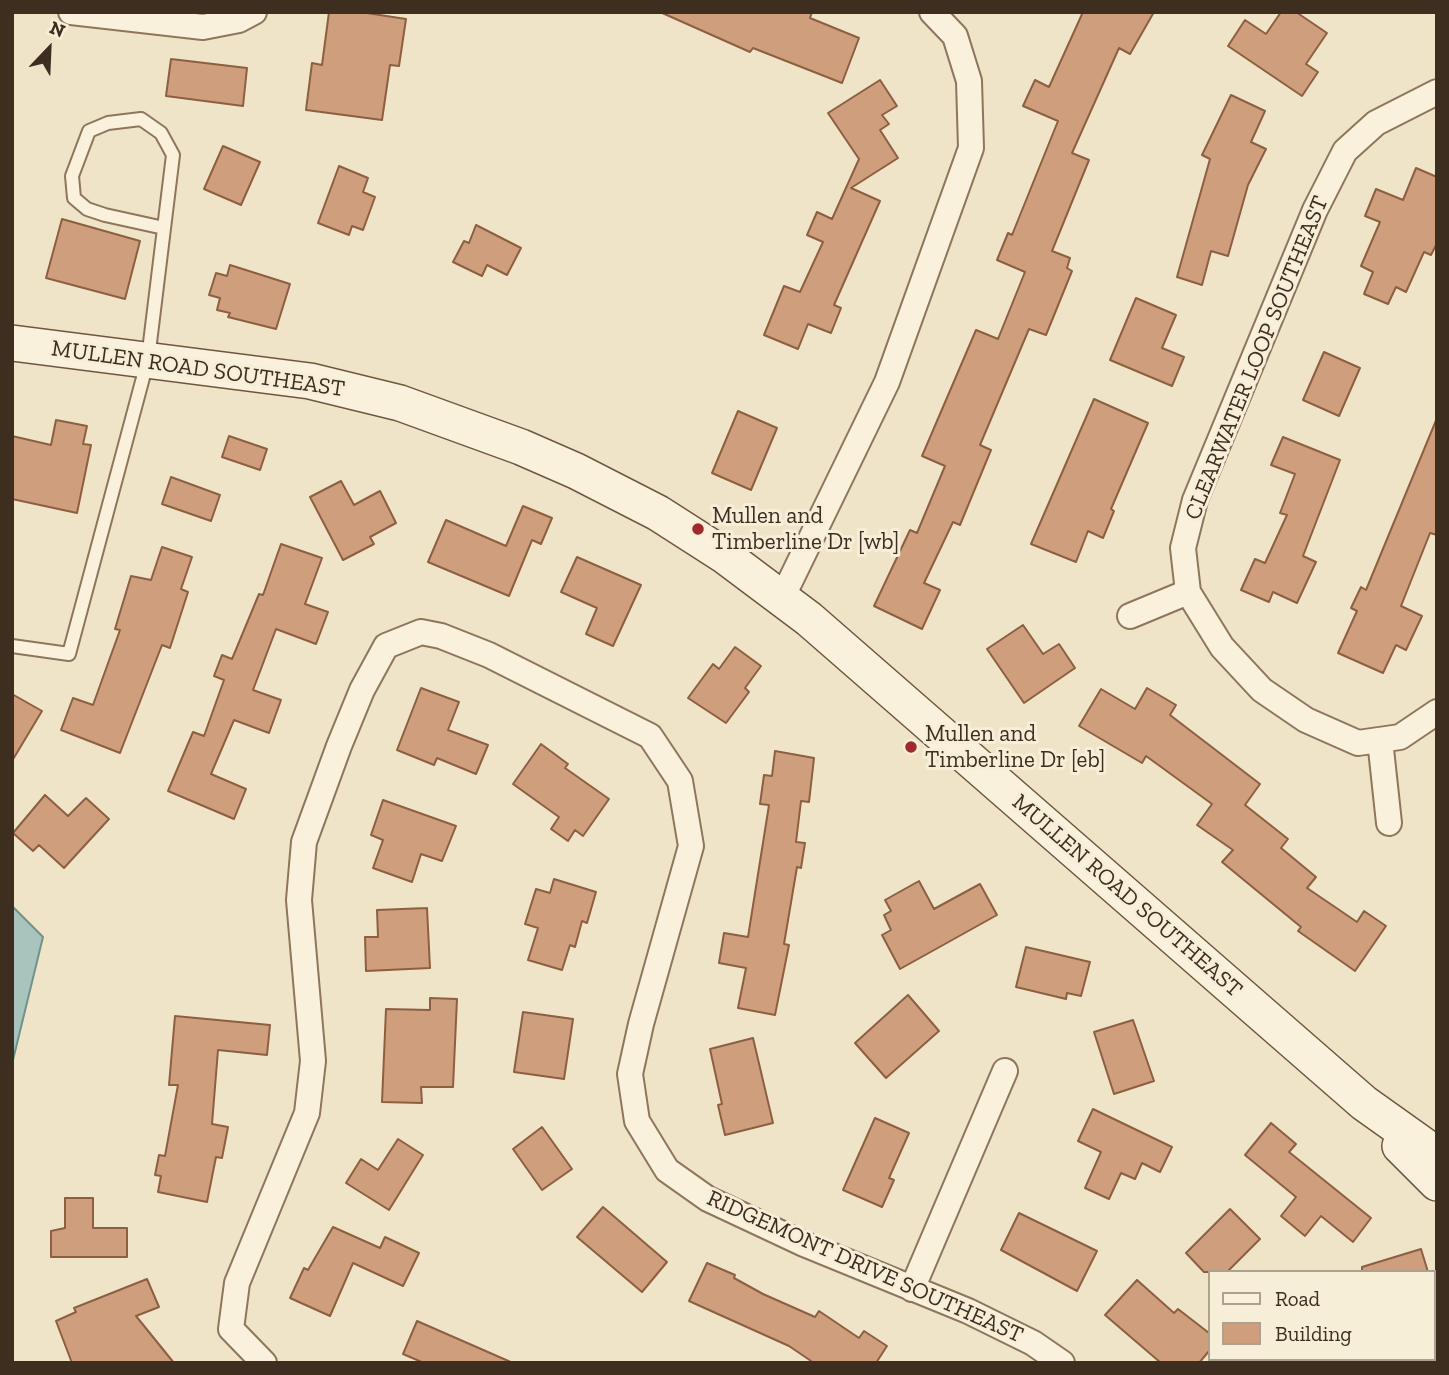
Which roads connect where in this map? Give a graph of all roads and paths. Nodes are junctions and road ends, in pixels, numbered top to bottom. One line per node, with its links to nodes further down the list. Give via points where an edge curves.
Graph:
1 (71, 12): 2 (street, via 203,27 240,20)
2 (254, 12)
3 (947, 18): 9 (street, via 969,81 971,148 887,382)
4 (1437, 92): 8 (street, CLEARWATER LOOP SOUTHEAST, via 1376,123 1345,151 1315,210 1195,500 1183,548)
5 (163, 228): 5 (lane, via 173,155 161,133 141,119 108,123 89,131 72,176 74,198 105,215); 7 (lane)
6 (12, 343): 7 (street, MULLEN ROAD SOUTHEAST)
7 (148, 359): 9 (street, MULLEN ROAD SOUTHEAST, via 310,381 400,403 466,426 576,471 658,513); 11 (lane, via 69,654)
8 (1188, 592): 10 (street); 13 (street, CLEARWATER LOOP SOUTHEAST, via 1222,647 1262,690 1306,720 1358,743)
9 (782, 598): 16 (street, MULLEN ROAD SOUTHEAST)
10 (1130, 617)
11 (12, 646)
12 (1437, 712): 13 (street, CLEARWATER LOOP SOUTHEAST, via 1400,737)
13 (1380, 740): 14 (street)
14 (1389, 823)
15 (1005, 1071): 19 (street)
16 (1364, 1103): 17 (street, MULLEN ROAD SOUTHEAST); 18 (street, MULLEN ROAD SOUTHEAST)
17 (1437, 1155)
18 (1437, 1184)
19 (912, 1289): 20 (street, RIDGEMONT DRIVE SOUTHEAST, via 708,1199 667,1170 637,1121 630,1074 691,846 680,781 650,736 489,655 421,632 386,646 357,702 304,842 299,900 313,1060 307,1114 237,1283 231,1329); 21 (street, RIDGEMONT DRIVE SOUTHEAST, via 1022,1338)
20 (258, 1357)
21 (1062, 1363)

